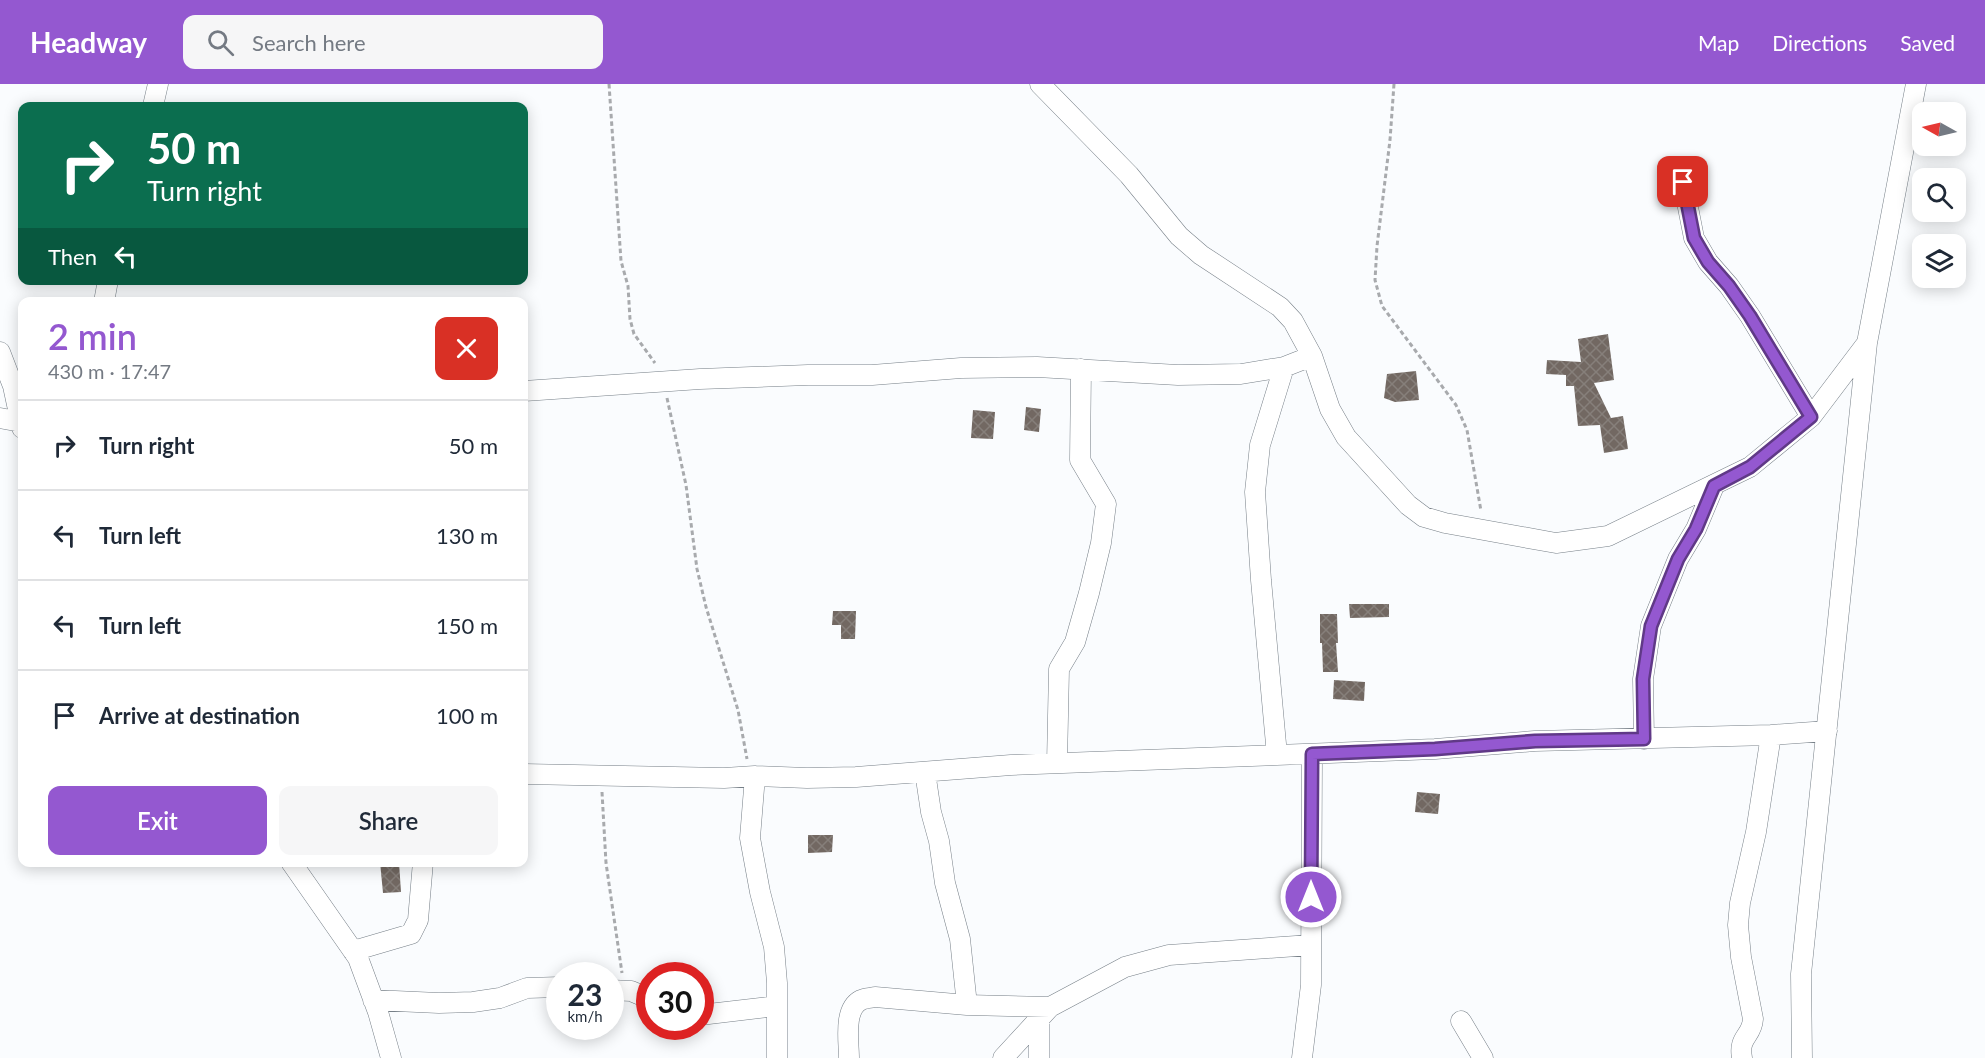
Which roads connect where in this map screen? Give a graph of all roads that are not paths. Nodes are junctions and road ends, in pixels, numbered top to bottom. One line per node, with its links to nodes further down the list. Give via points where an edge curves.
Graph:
1 (158, 84): 4 (street)
2 (1040, 84): 8 (street, via 1129,175 1179,236 1280,307 1293,321)
3 (1916, 84): 6 (street)
4 (154, 102)
5 (1683, 182): 14 (street, via 1694,238 1750,316)
6 (1867, 343): 14 (street); 17 (street)
7 (0, 352): 12 (street)
8 (1312, 356): 9 (street); 16 (street, via 1330,409 1346,437 1408,505 1424,517 1556,543 1608,536)
9 (1284, 367): 10 (street, via 1241,374 1178,375); 21 (street, via 1260,445 1255,492)
10 (1081, 369): 11 (street, via 961,368 872,375 666,381); 22 (street, via 1080,460 1106,504 1089,593 1075,642 1059,669)
11 (528, 392)
12 (18, 405)
13 (18, 416): 15 (street)
14 (1811, 417): 16 (street, via 1750,467)
15 (0, 418)
16 (1714, 486): 19 (street, via 1651,626 1643,679)
17 (1827, 731): 18 (street); 45 (street, via 1801,974)
18 (1771, 735): 19 (street); 44 (street, via 1737,925 1753,1019 1740,1046)
19 (1644, 739): 20 (street)
20 (1312, 754): 21 (street); 28 (street)
21 (1277, 755): 22 (street)
22 (1057, 764): 23 (street)
23 (925, 772): 25 (street); 32 (street, via 960,939)
24 (528, 774): 25 (street)
25 (752, 776): 33 (street, via 750,838 774,947)
26 (294, 867): 29 (street)
27 (423, 867): 29 (street, via 418,920 411,934)
28 (1311, 945): 35 (street, via 1169,955 1125,967); 42 (street, via 1311,985)
29 (353, 951): 31 (street)
30 (546, 987): 31 (street, via 527,988 473,1002)
31 (373, 1000): 37 (street)
32 (967, 1005): 35 (street); 39 (street, via 875,997 861,1000 850,1018)
33 (777, 1006): 34 (street); 38 (street)
34 (714, 1013)
35 (1045, 1013): 40 (street); 41 (street)
36 (1461, 1021): 43 (street)
37 (391, 1058)
38 (777, 1058)
39 (849, 1058)
40 (1003, 1058)
41 (1039, 1058)
42 (1302, 1058)
43 (1483, 1058)
44 (1742, 1058)
45 (1802, 1058)

